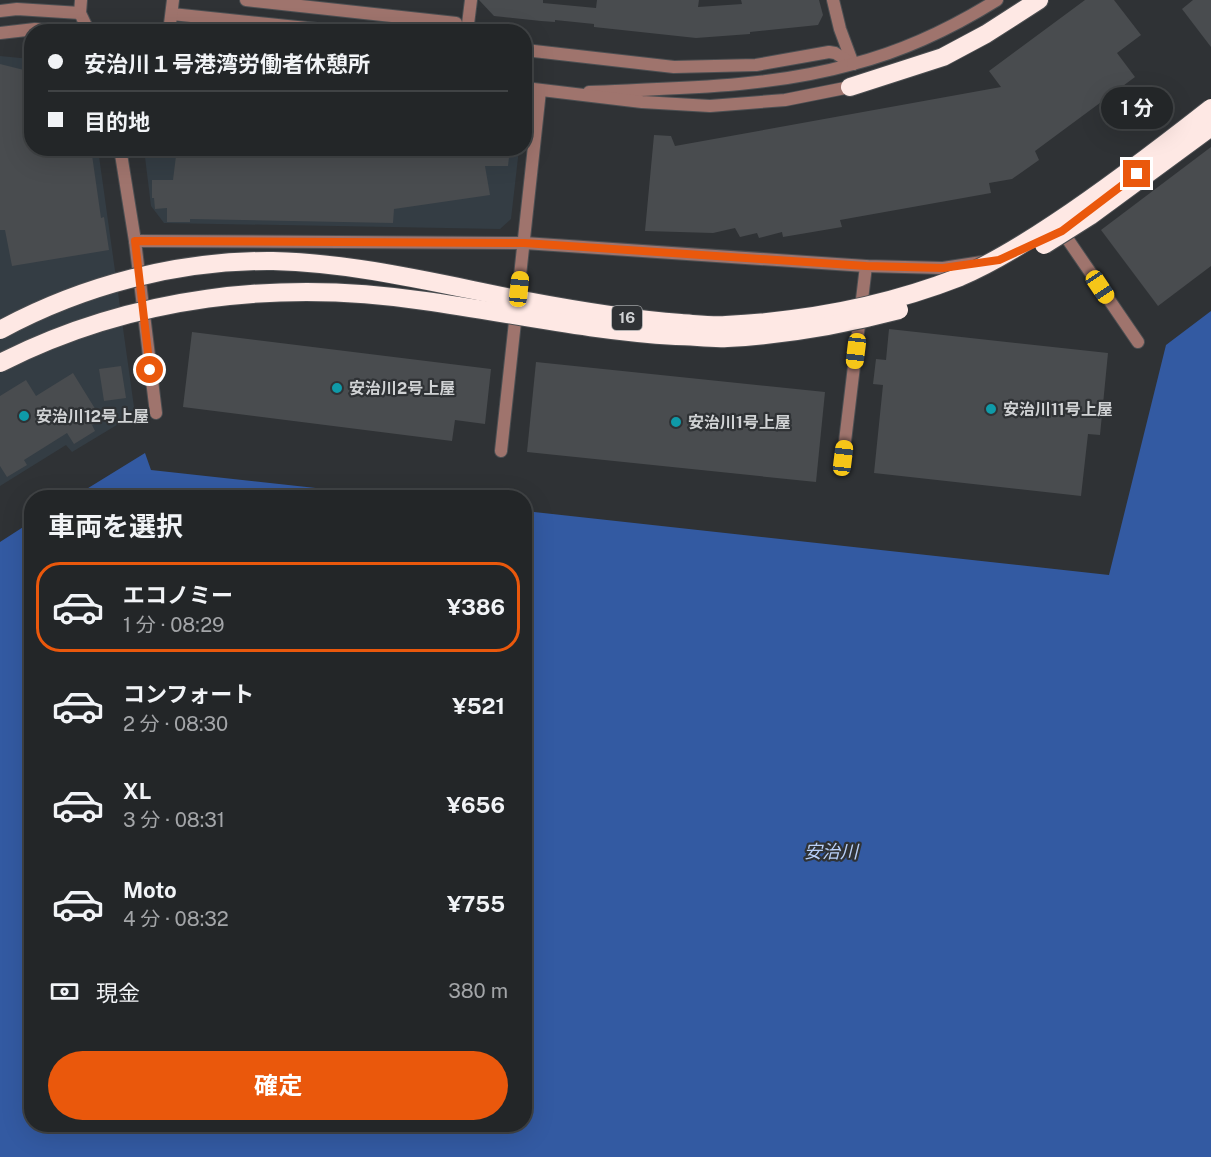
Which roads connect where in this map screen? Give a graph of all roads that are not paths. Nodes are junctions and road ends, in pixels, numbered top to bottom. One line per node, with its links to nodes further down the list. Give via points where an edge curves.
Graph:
1 (173, 0): 9 (street)
2 (246, 0): 10 (street)
3 (471, 0): 14 (street)
4 (833, 0): 18 (street)
5 (996, 0): 18 (street, via 964,21 902,49)
6 (1039, 0): 19 (highway, via 944,57)
7 (81, 6): 8 (street); 11 (street)
8 (0, 11)
9 (172, 14): 12 (street); 13 (street)
10 (456, 23)
11 (87, 24)
12 (171, 24)
13 (269, 24)
14 (468, 24)
15 (24, 30): 16 (street)
16 (0, 33)
17 (532, 51): 18 (street, via 702,67 756,64 829,52)
18 (853, 64): 22 (street, via 783,79)
19 (850, 87): 22 (street, via 785,100 710,106)
20 (532, 89): 21 (street)
21 (540, 91): 22 (street); 29 (street)
22 (564, 94)
23 (1211, 108): 31 (highway, 16, bridge, via 1081,206 992,261 903,297 795,320 723,325 647,321 364,270 274,261 222,263 142,276 84,292)
24 (1211, 117): 27 (street)
25 (1211, 127): 33 (highway, 16, bridge, via 1090,216 1029,255 955,290 851,322 725,338 554,323 372,295 257,292 202,298 121,315 77,329)
26 (121, 156): 28 (street)
27 (1062, 231): 30 (street, via 999,260 943,268); 32 (street)
28 (135, 241): 29 (street); 34 (street)
29 (524, 243): 30 (street); 35 (street)
30 (866, 266): 36 (street)
31 (0, 330)
32 (1138, 342)
33 (0, 363)
34 (156, 413)
35 (501, 451)
36 (843, 458)

